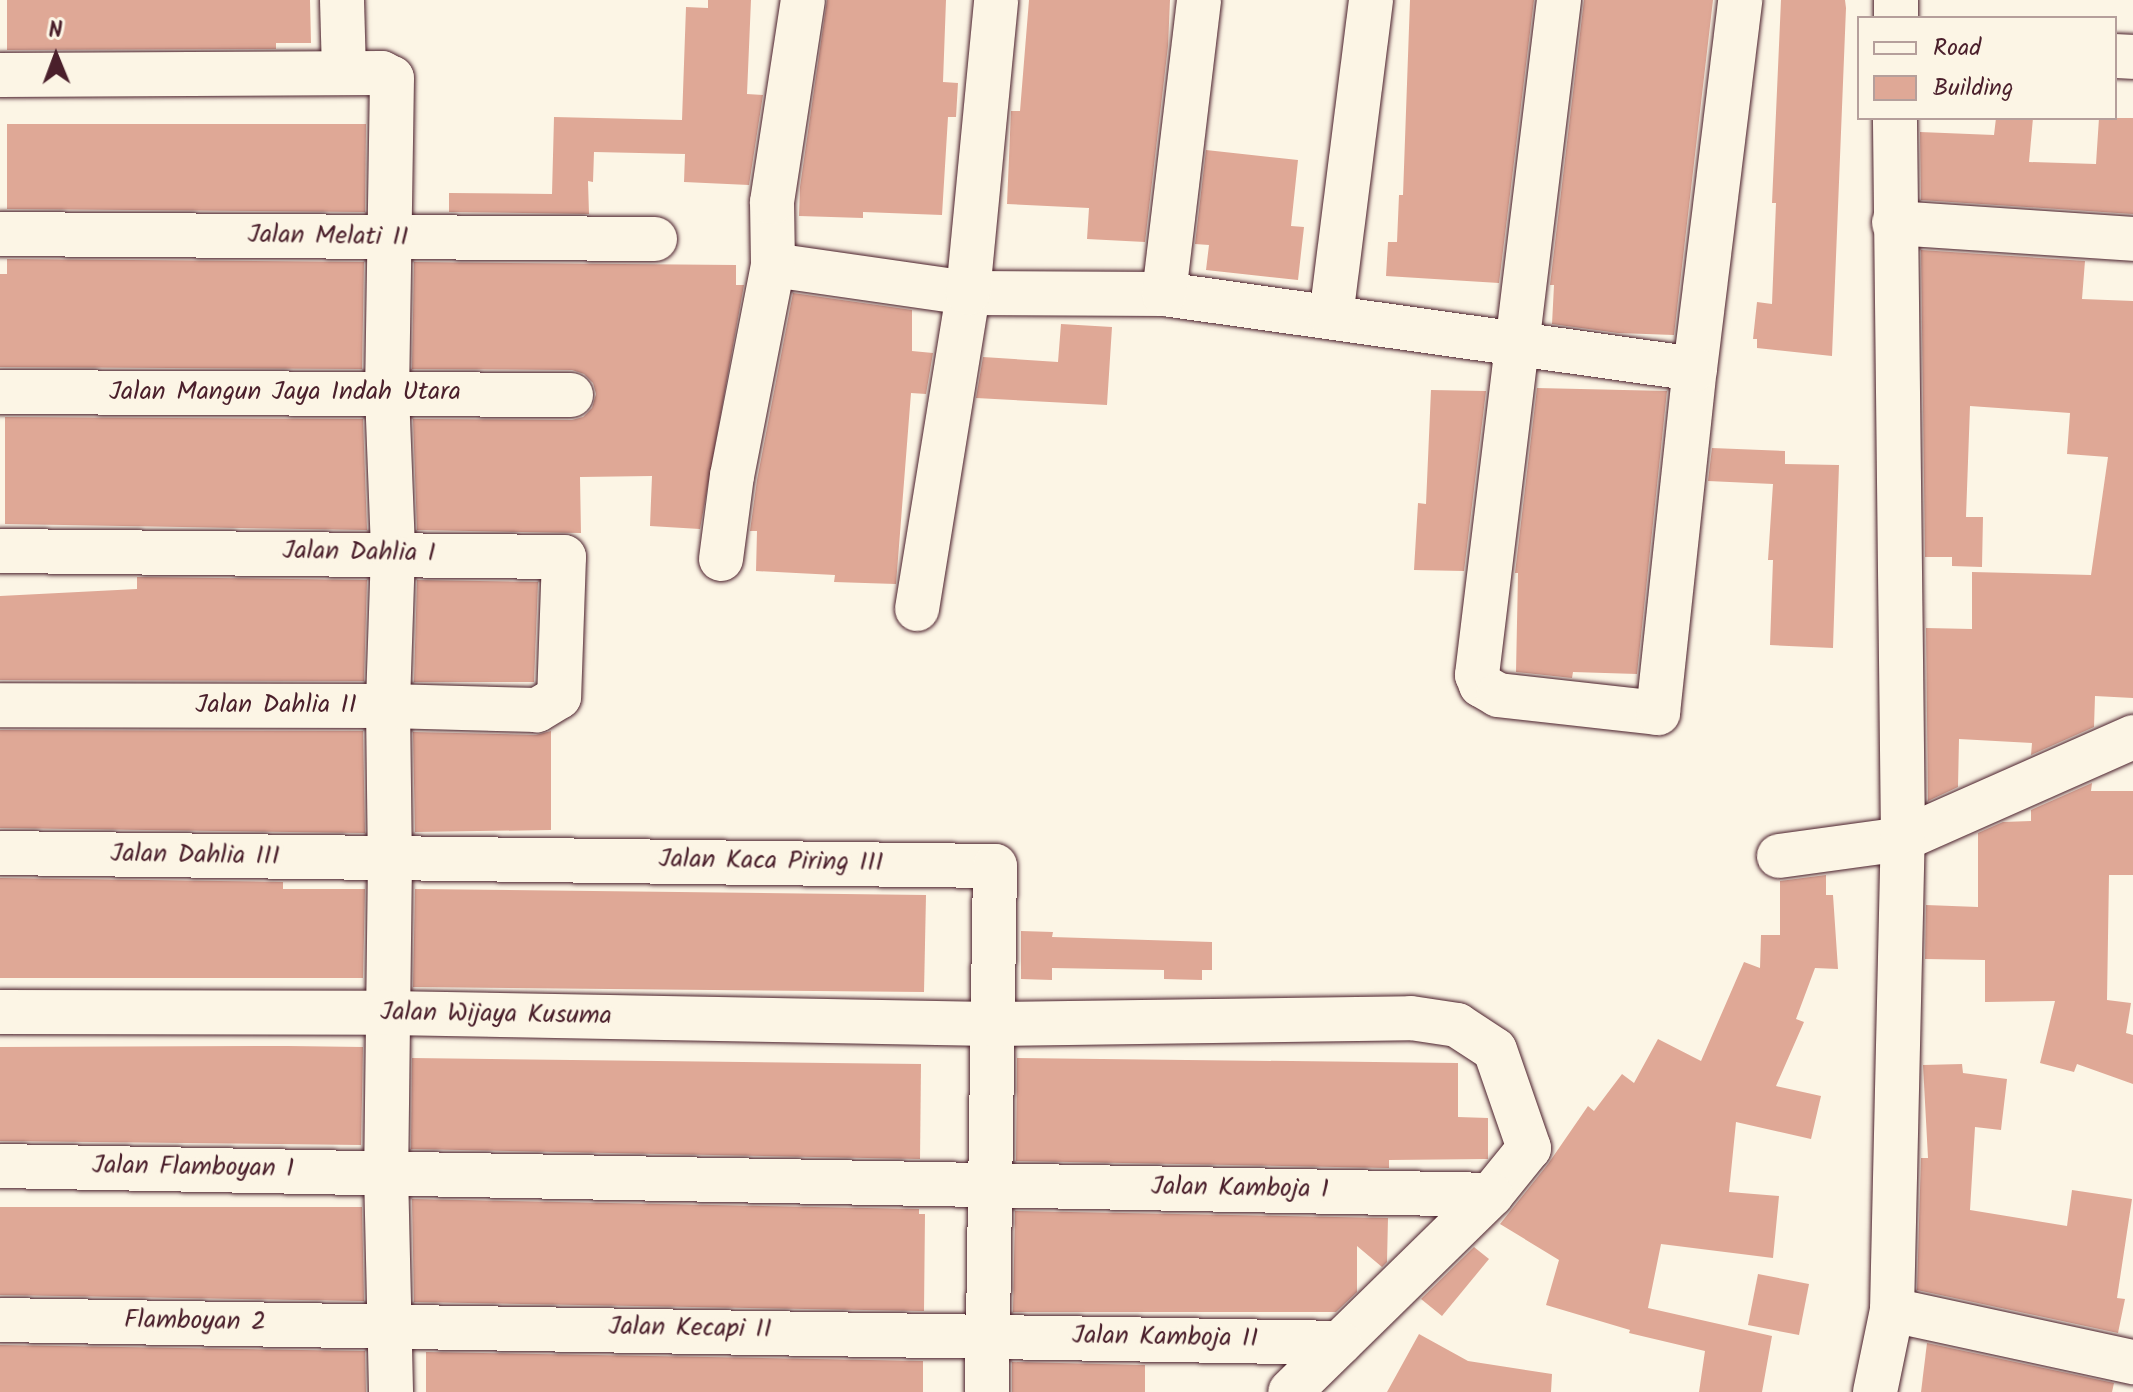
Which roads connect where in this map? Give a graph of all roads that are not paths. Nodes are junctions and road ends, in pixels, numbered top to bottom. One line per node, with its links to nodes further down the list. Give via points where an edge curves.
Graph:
1 (342, 0): 8 (street)
2 (803, 0): 16 (street, via 772,202)
3 (996, 0): 17 (street)
4 (1199, 0): 18 (street)
5 (1371, 0): 19 (street)
6 (1559, 0): 20 (street)
7 (1740, 0): 21 (street)
8 (344, 73): 9 (street); 13 (street, via 392,78)
9 (0, 75)
10 (1895, 120): 11 (street)
11 (1894, 223): 15 (street); 33 (street)
12 (0, 234): 13 (street, Jalan Melati II)
13 (392, 238): 14 (street, Jalan Melati II); 23 (street)
14 (655, 239)
15 (2133, 239)
16 (773, 265): 17 (street); 27 (street)
17 (968, 293): 18 (street); 28 (street)
18 (1164, 294): 19 (street)
19 (1331, 317): 20 (street)
20 (1520, 345): 21 (street); 21 (street, via 1477,665 1481,685 1498,695 1658,713)
21 (1695, 369)
22 (0, 392): 23 (street, Jalan Mangun Jaya Indah Utara)
23 (387, 393): 24 (street, Jalan Mangun Jaya Indah Utara); 26 (street)
24 (571, 395)
25 (0, 551): 26 (street, Jalan Dahlia I)
26 (393, 552): 30 (street); 31 (street, Jalan Dahlia I, via 564,557 560,689)
27 (721, 559)
28 (917, 609)
29 (0, 705): 30 (street, Jalan Dahlia II)
30 (388, 706): 31 (street, Jalan Dahlia II); 36 (street)
31 (550, 706)
32 (2133, 737): 33 (street)
33 (1903, 839): 35 (street); 44 (street)
34 (0, 853): 36 (street, Jalan Dahlia III)
35 (1779, 856)
36 (390, 859): 38 (street); 39 (street, Jalan Kaca Piring III, via 995,866)
37 (0, 1012): 38 (street, Jalan Wijaya Kusuma)
38 (388, 1013): 39 (street, Jalan Wijaya Kusuma); 41 (street)
39 (991, 1024): 42 (street); 43 (street, Jalan Wijaya Kusuma, via 1411,1018 1457,1025 1495,1050 1529,1148)
40 (0, 1166): 41 (street, Jalan Flamboyan 1)
41 (386, 1171): 42 (street, Jalan Flamboyan 1); 46 (street)
42 (989, 1183): 43 (street, Jalan Kamboja 1); 47 (street)
43 (1491, 1195): 48 (street)
44 (1892, 1310): 49 (street); 53 (street)
45 (0, 1320): 46 (street, Flamboyan 2)
46 (391, 1324): 47 (street, Jalan Kecapi II); 50 (street)
47 (989, 1334): 48 (street, Jalan Kamboja II); 51 (street)
48 (1340, 1343): 52 (street)
49 (2128, 1363)
50 (391, 1392)
51 (987, 1392)
52 (1290, 1392)
53 (1875, 1392)

